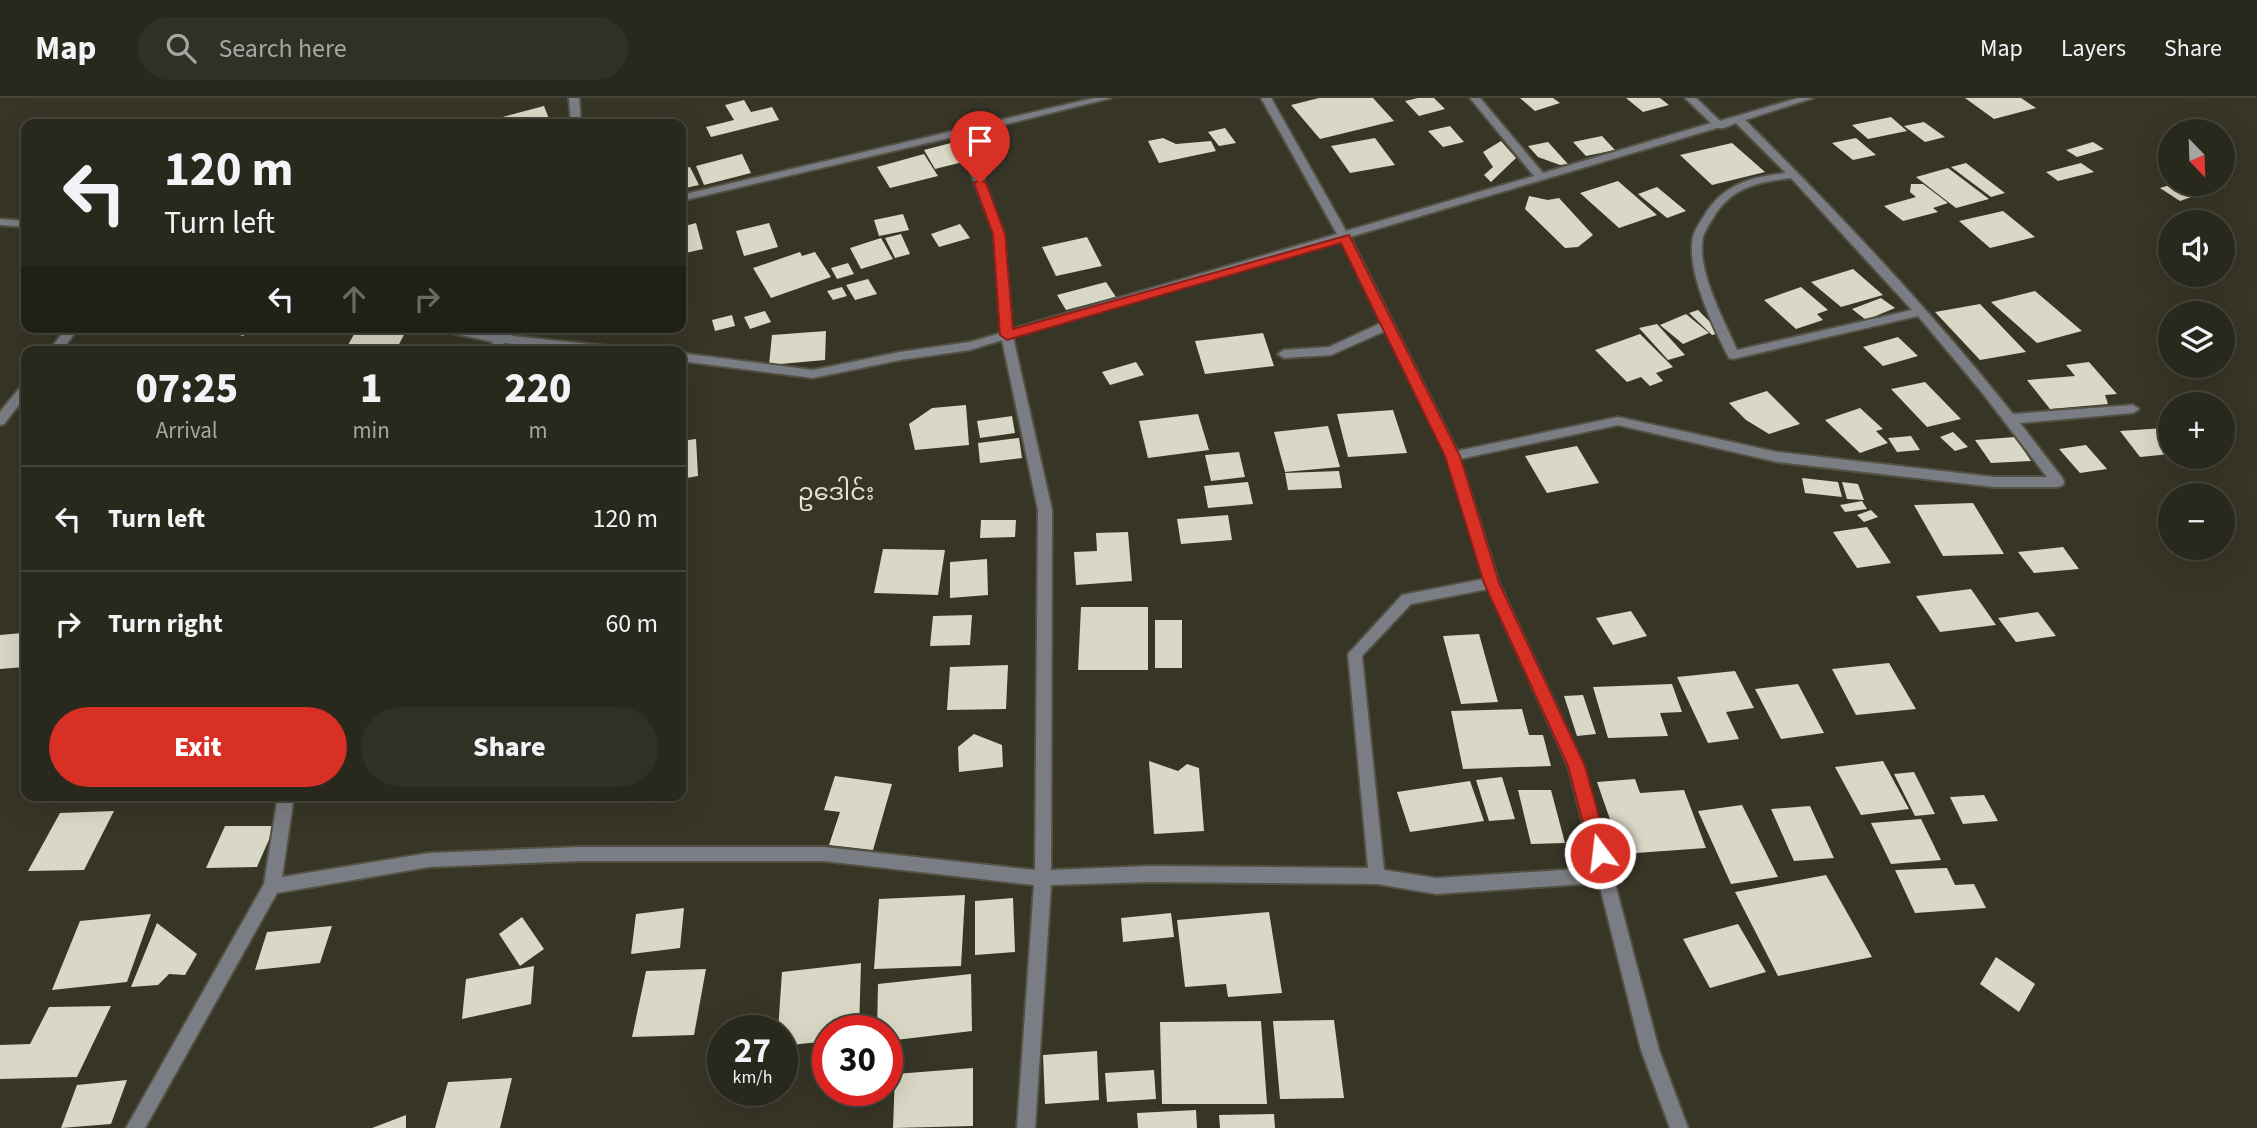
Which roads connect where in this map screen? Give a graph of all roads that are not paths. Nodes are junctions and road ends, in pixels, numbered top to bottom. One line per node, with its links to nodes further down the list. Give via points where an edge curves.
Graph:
1 (574, 98): 7 (street)
2 (1106, 98): 10 (street)
3 (1266, 98): 16 (street)
4 (1475, 98): 12 (street)
5 (1690, 98): 9 (street)
6 (1808, 98): 8 (street)
7 (576, 119)
8 (1739, 120): 9 (street); 11 (street)
9 (1720, 126): 12 (street)
10 (961, 132): 13 (street); 21 (street, via 999,234)
11 (1795, 175): 17 (street); 17 (street, via 1734,187 1717,200 1697,238 1701,278 1733,355)
12 (1541, 177): 16 (street)
13 (686, 197)
14 (0, 222): 15 (street)
15 (21, 224)
16 (1345, 238): 18 (street); 21 (street)
17 (1918, 312): 29 (street)
18 (1388, 325): 25 (street, via 1331,351); 31 (street)
19 (471, 333): 22 (street)
20 (508, 333): 22 (street)
21 (1007, 335): 26 (street, via 813,374); 36 (street, via 1045,510)
22 (500, 339): 23 (street); 24 (street)
23 (497, 346)
24 (568, 346)
25 (1284, 354)
26 (686, 358)
27 (21, 394): 30 (street)
28 (2133, 409): 29 (street)
29 (2011, 419): 31 (street, via 2058,482 1994,482 1777,457 1618,421)
30 (0, 421)
31 (1453, 456): 32 (street)
32 (1492, 583): 34 (street, via 1576,766); 35 (street, via 1407,599 1355,653)
33 (285, 801): 37 (street)
34 (1605, 875): 35 (street, via 1436,886); 40 (street, via 1650,1050)
35 (1377, 876): 36 (street)
36 (1043, 878): 37 (street, via 824,854 579,854 429,860); 39 (street)
37 (272, 886): 38 (street)
38 (135, 1128)
39 (1026, 1128)
40 (1679, 1128)

